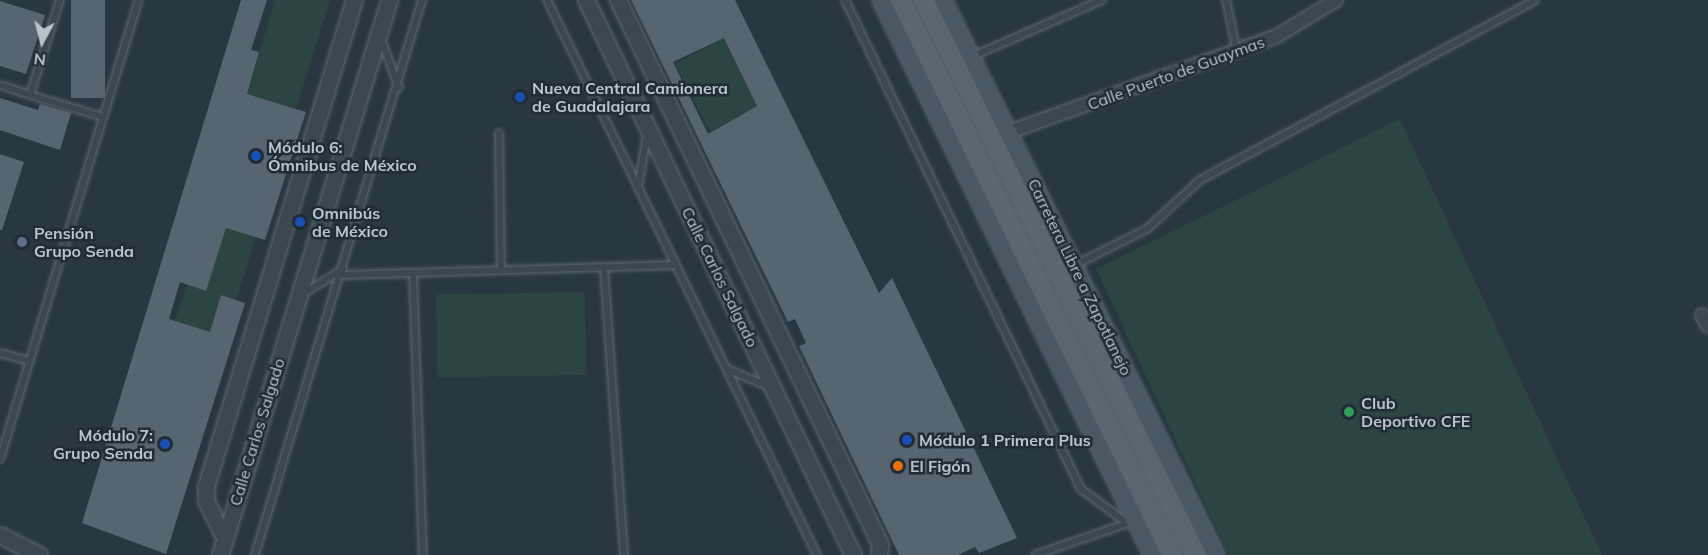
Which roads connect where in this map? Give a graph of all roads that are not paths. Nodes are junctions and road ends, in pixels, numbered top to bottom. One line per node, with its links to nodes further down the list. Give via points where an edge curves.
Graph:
1 (60, 0): 23 (lane)
2 (139, 0): 24 (lane)
3 (354, 0): 43 (street, via 206,486 206,501)
4 (389, 0): 18 (street, Calle Carlos Salgado)
5 (422, 0): 22 (lane)
6 (547, 0): 28 (lane)
7 (586, 0): 25 (street, Calle Carlos Salgado)
8 (618, 0): 51 (street, via 880,544)
9 (845, 0): 41 (lane, via 1081,489)
10 (882, 0): 41 (main road)
11 (901, 0): 54 (main road)
12 (924, 0): 55 (main road, Carretera Libre a Zapotlanejo)
13 (943, 0): 20 (main road, Carretera Libre a Zapotlanejo)
14 (1102, 0): 20 (lane)
15 (1226, 0): 19 (lane)
16 (1336, 0): 19 (street, Calle Puerto de Guaymas, via 1313,18)
17 (1534, 0): 30 (lane, via 1200,180 1147,229)
18 (379, 33): 22 (lane); 35 (street, Calle Carlos Salgado)
19 (1238, 52): 26 (street, Calle Puerto de Guaymas)
20 (970, 57): 26 (main road, Carretera Libre a Zapotlanejo)
21 (0, 85): 23 (lane)
22 (399, 88): 33 (lane)
23 (30, 95): 24 (lane)
24 (103, 117): 37 (lane)
25 (648, 128): 28 (lane); 39 (street, Calle Carlos Salgado)
26 (1009, 132): 30 (main road, Carretera Libre a Zapotlanejo)
27 (499, 133): 32 (lane)
28 (638, 187): 29 (lane)
29 (676, 265): 31 (lane); 38 (lane)
30 (1075, 265): 56 (main road, Carretera Libre a Zapotlanejo)
31 (604, 268): 32 (lane); 48 (lane)
32 (501, 270): 34 (lane)
33 (342, 272): 34 (lane); 35 (lane); 46 (lane)
34 (412, 273): 47 (lane)
35 (299, 297): 43 (street, Calle Carlos Salgado)
36 (0, 353): 37 (lane)
37 (30, 361): 40 (lane)
38 (727, 369): 39 (lane); 49 (lane)
39 (773, 388): 50 (street, Calle Carlos Salgado)
40 (0, 459)
41 (1131, 522): 52 (lane); 53 (main road)
42 (0, 535): 44 (street)
43 (225, 539): 45 (street, Calle Carlos Salgado)
44 (39, 555)
45 (220, 555)
46 (255, 555)
47 (423, 555)
48 (624, 555)
49 (817, 555)
50 (853, 555)
51 (879, 555)
52 (1035, 555)
53 (1152, 555)
54 (1173, 555)
55 (1195, 555)
56 (1216, 555)

